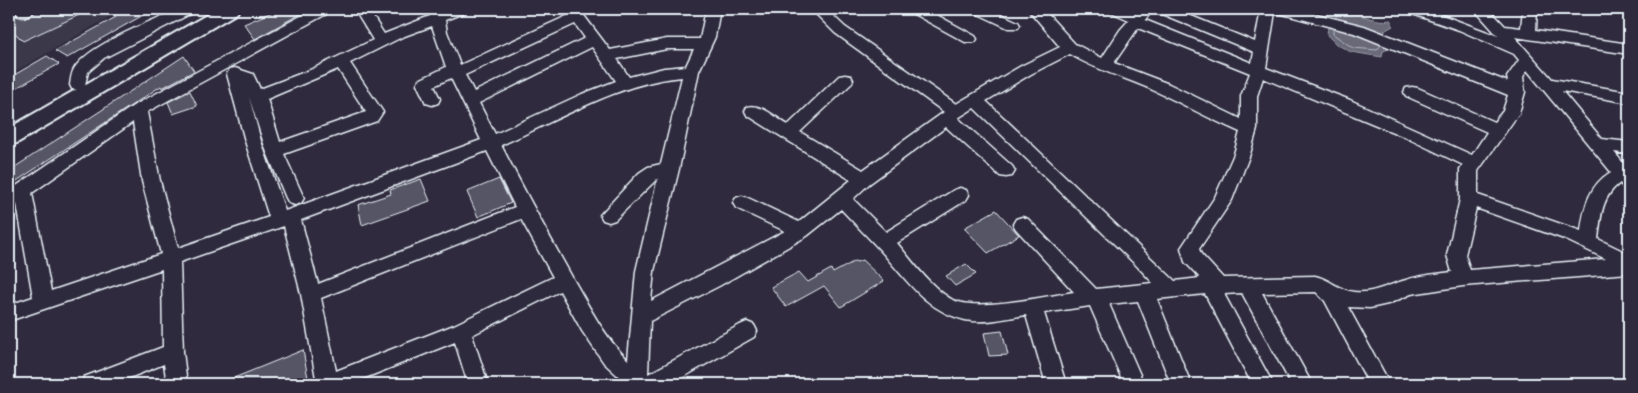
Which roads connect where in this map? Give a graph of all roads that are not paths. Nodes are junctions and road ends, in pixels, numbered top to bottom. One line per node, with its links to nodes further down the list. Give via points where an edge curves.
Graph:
1 (189, 9): 43 (street, via 110,48 89,62 81,69)
2 (212, 9): 43 (main road)
3 (230, 9): 58 (main road)
4 (325, 9): 36 (street)
5 (362, 9): 27 (street)
6 (461, 9): 20 (street)
7 (713, 9): 28 (street, via 711,29)
8 (818, 9): 53 (street)
9 (915, 9): 25 (street)
10 (979, 9): 22 (street)
11 (1035, 9): 29 (street)
12 (1116, 9): 21 (street)
13 (1162, 9): 31 (street)
14 (1268, 9): 31 (street)
15 (1279, 9): 45 (street, via 1358,29)
16 (1412, 9): 32 (street, via 1464,27)
17 (1481, 9): 23 (street)
18 (1530, 9): 24 (street)
19 (574, 13): 26 (street); 37 (street)
20 (436, 14): 27 (street); 37 (street)
21 (1139, 16): 35 (street); 39 (street)
22 (1013, 25)
23 (1502, 30): 24 (street); 32 (street)
24 (1528, 33): 30 (street)
25 (970, 39)
26 (593, 40): 33 (street); 50 (street)
27 (382, 42): 34 (street)
28 (705, 44): 33 (street, via 666,44); 38 (street)
29 (1070, 48): 35 (street); 49 (street)
30 (1629, 49)
31 (1262, 50): 39 (street)
32 (1524, 55): 42 (street); 45 (street, via 1515,77)
33 (607, 56): 41 (street)
34 (341, 62): 46 (street); 62 (street, via 375,112 371,117)
35 (1106, 66): 55 (street, via 1163,88)
36 (234, 67): 46 (street, via 248,78); 51 (street); 74 (street, via 252,140)
37 (456, 71): 48 (street, via 425,84); 50 (street)
38 (691, 71): 41 (street, via 664,73); 64 (street)
39 (1258, 72): 55 (street, via 1249,96); 63 (street, via 1369,115)
40 (845, 80): 57 (street)
41 (626, 82): 59 (street)
42 (1545, 83): 47 (street); 60 (street)
43 (78, 85): 54 (main road)
44 (1412, 92): 56 (street)
45 (1517, 92): 56 (street, via 1511,113)
46 (258, 96): 62 (street)
47 (1629, 98)
48 (432, 99)
49 (975, 99): 53 (street); 86 (street)
50 (471, 100): 59 (street)
51 (139, 110): 68 (street); 80 (street, via 151,180)
52 (754, 111): 57 (street)
53 (951, 115): 65 (street); 67 (street)
54 (9, 125)
55 (1248, 129): 84 (street, via 1237,168 1223,200 1190,248 1192,258)
56 (1497, 130): 63 (street)
57 (789, 133): 67 (street)
58 (9, 138)
59 (491, 142): 73 (street); 74 (street)
60 (1596, 144): 61 (street); 66 (street)
61 (1629, 148)
62 (274, 150): 74 (street)
63 (1476, 164): 70 (street, via 1469,169)
64 (670, 169): 75 (street, via 654,172 645,178); 94 (street, via 645,271)
65 (1006, 171)
66 (1625, 178): 79 (street, via 1605,183 1599,189)
67 (863, 179): 71 (street)
68 (16, 195): 91 (street)
69 (960, 195): 78 (street)
70 (1469, 198): 79 (street); 82 (street, via 1456,255)
71 (842, 199): 77 (street); 78 (street)
72 (742, 203): 77 (street)
73 (525, 210): 83 (street); 88 (street)
74 (288, 211): 80 (street); 88 (street)
75 (609, 215)
76 (1022, 224): 90 (street)
77 (801, 231): 94 (street)
78 (884, 242): 92 (street, via 935,297 956,310 986,313)
79 (1589, 242): 81 (street)
80 (171, 258): 91 (street); 97 (street)
81 (1629, 263): 82 (street)
82 (1463, 278): 89 (street, via 1408,287 1370,300)
83 (564, 280): 95 (street); 98 (street, via 611,357)
84 (1214, 286): 85 (street); 86 (street); 106 (street)
85 (1248, 286): 89 (street, via 1315,284); 107 (street)
86 (1171, 290): 87 (street)
87 (1144, 291): 90 (street); 105 (street)
88 (311, 294): 101 (street)
89 (1332, 295): 108 (street)
90 (1094, 297): 92 (street); 104 (street)
91 (43, 301): 93 (street)
92 (1033, 307): 103 (street)
93 (9, 313)
94 (640, 316): 98 (street)
95 (461, 331): 101 (street); 102 (street)
96 (747, 331): 98 (street, via 663,378)
97 (174, 352): 99 (street); 100 (street)
98 (640, 382)
99 (91, 384)
100 (177, 384)
101 (328, 384)
102 (478, 384)
103 (1056, 384)
104 (1134, 384)
105 (1181, 384)
106 (1263, 384)
107 (1302, 384)
108 (1380, 384)

